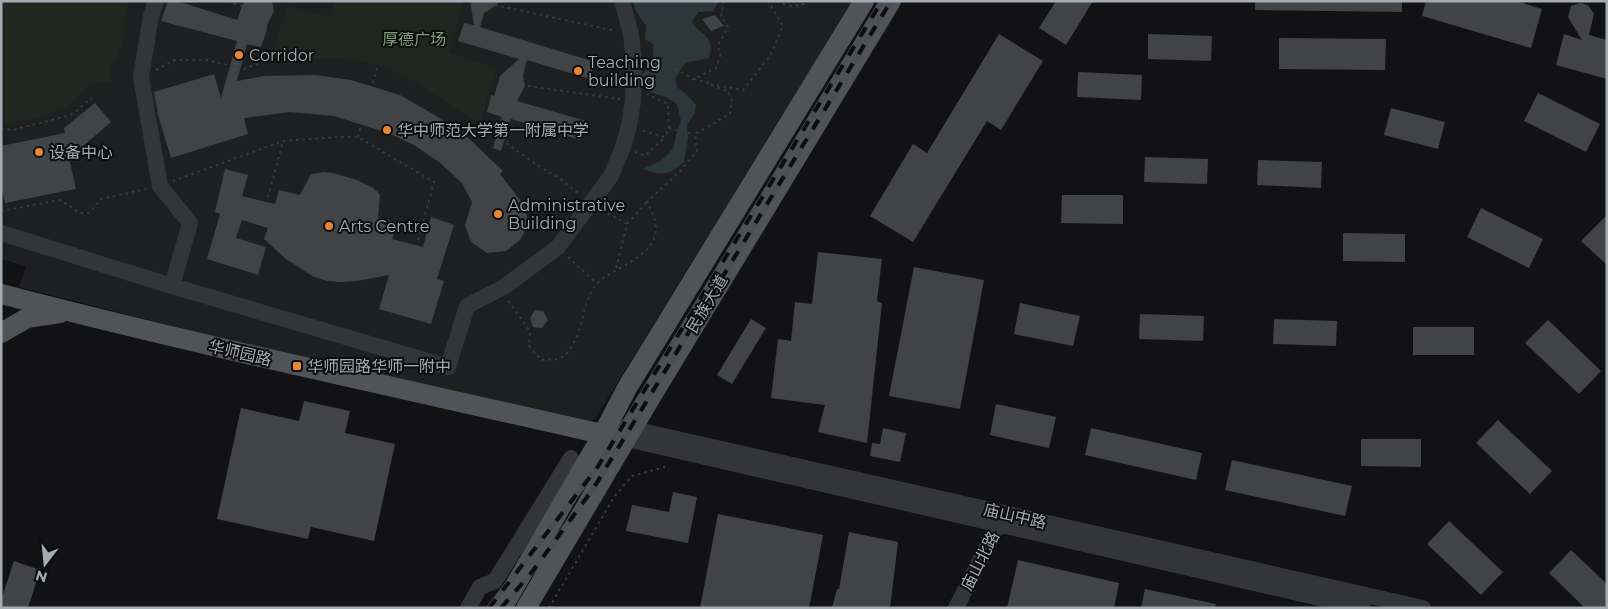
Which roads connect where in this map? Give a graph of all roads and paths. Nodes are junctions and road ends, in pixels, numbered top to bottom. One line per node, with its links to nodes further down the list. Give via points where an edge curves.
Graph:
1 (156, 1): 16 (street)
2 (228, 1): 11 (path)
3 (622, 1): 12 (street)
4 (724, 1): 17 (path, via 721,16 728,27 718,45 720,56 716,68)
5 (768, 1): 19 (path, via 783,26 770,56 743,90)
6 (777, 1): 7 (path, via 794,7)
7 (805, 1)
8 (864, 1): 49 (main road, 民族大道, via 627,388)
9 (891, 1): 50 (main road, 民族大道)
10 (495, 5): 12 (path)
11 (242, 6)
12 (631, 34): 21 (street)
13 (271, 58): 16 (path, via 244,69 207,60 175,60)
14 (648, 59): 17 (path, via 655,66 662,62)
15 (378, 65): 18 (path)
16 (141, 77): 33 (street)
17 (694, 79): 19 (path)
18 (373, 84)
19 (709, 84): 28 (path, via 728,91 732,101 730,114)
20 (528, 86): 21 (path)
21 (634, 94): 25 (street); 26 (path, via 668,104)
22 (92, 98): 27 (path, via 71,115 13,130)
23 (480, 124): 36 (path, via 562,180)
24 (361, 126): 29 (path)
25 (629, 126): 30 (path); 32 (street)
26 (670, 128): 28 (path); 30 (path)
27 (1, 129)
28 (694, 134): 35 (path, via 697,151)
29 (358, 137): 31 (path); 40 (path, via 434,182)
30 (665, 137): 32 (path, via 646,156)
31 (283, 141): 33 (path); 34 (path)
32 (623, 148): 36 (street, via 611,176)
33 (160, 186): 37 (path, via 102,199 89,213 80,213 60,200); 44 (street, via 190,223)
34 (268, 197)
35 (646, 202): 38 (path); 42 (path, via 654,217 656,235 648,250)
36 (590, 204): 38 (path); 41 (street)
37 (1, 211)
38 (627, 224): 42 (path)
39 (2, 234): 44 (street)
40 (418, 241)
41 (558, 247): 43 (path); 45 (street)
42 (616, 270): 43 (path)
43 (597, 284): 45 (path, via 570,348 558,358 541,360 529,346 530,331 506,299)
44 (172, 286): 45 (street, via 448,367 467,306)
45 (504, 287)
46 (1, 294): 47 (main road, 华师园路)
47 (68, 312): 48 (main road, via 26,318); 49 (main road, 华师园路, via 297,366)
48 (1, 333)
49 (605, 431): 50 (main road, 华师园路); 55 (main road, 民族大道)
50 (630, 434): 53 (street, 庙山中路); 56 (main road, 民族大道)
51 (571, 458): 54 (street, via 495,581 480,587)
52 (665, 467): 57 (path, via 632,476 614,497)
53 (999, 519): 58 (street, 庙山北路); 59 (street, 庙山中路); 60 (street, 庙山中路)
54 (468, 608)
55 (502, 608)
56 (526, 608)
57 (549, 608)
58 (956, 608)
59 (1363, 608)
60 (1423, 608)

